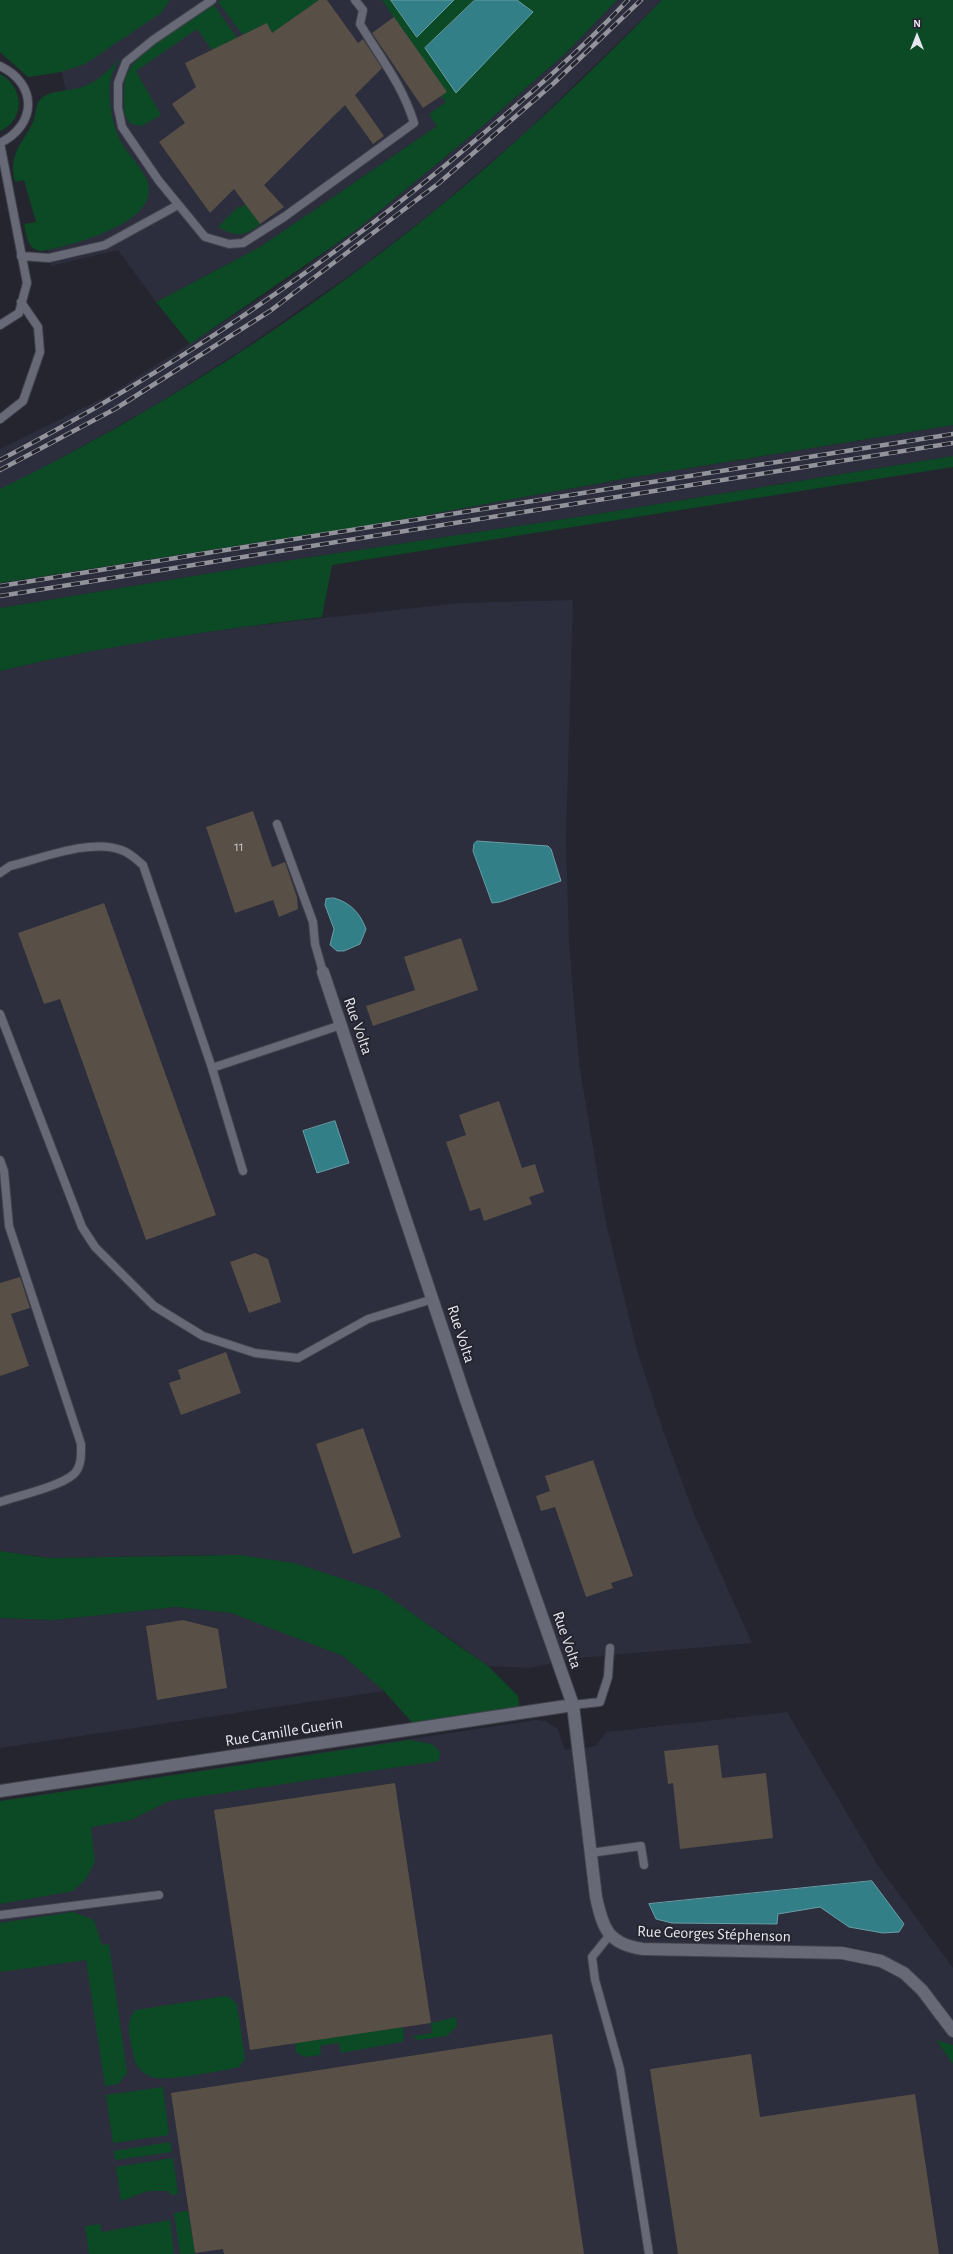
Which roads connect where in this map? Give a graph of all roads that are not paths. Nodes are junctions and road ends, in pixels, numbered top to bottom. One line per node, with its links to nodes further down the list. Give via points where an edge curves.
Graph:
1 (212, 0): 5 (lane, via 153,40 126,62 118,84 118,113 122,127)
2 (355, 0): 5 (lane, via 363,10 360,24 396,79 408,103 414,123 243,243 229,244 205,237)
3 (0, 66): 4 (lane, via 11,71 20,80 26,91 28,104 27,116 21,128 12,137)
4 (0, 143): 6 (lane)
5 (178, 205): 6 (lane, via 105,245 49,258)
6 (21, 256): 7 (lane, via 27,283)
7 (21, 302): 8 (lane, via 19,313); 9 (lane, via 38,326 40,352 23,401)
8 (0, 325)
9 (0, 419)
10 (277, 824): 12 (lane, via 313,922 315,944)
11 (0, 873): 15 (lane, via 17,865 80,848 95,847 121,850 144,865)
12 (323, 972): 14 (street, Rue Volta)
13 (0, 1014): 18 (lane, via 82,1227 95,1247 154,1306 204,1336 255,1353 298,1358 368,1319)
14 (341, 1025): 15 (lane); 18 (street, Rue Volta)
15 (212, 1068): 17 (lane)
16 (0, 1160): 19 (lane, via 4,1171 9,1226 81,1444 80,1463 74,1474 53,1485)
17 (243, 1171)
18 (433, 1299): 21 (street, Rue Volta)
19 (0, 1502)
20 (610, 1648): 21 (lane, via 608,1677 600,1702)
21 (573, 1704): 22 (street, Rue Camille Guerin); 23 (street)
22 (0, 1791)
23 (590, 1853): 24 (lane, via 641,1846); 27 (street, via 600,1914)
24 (644, 1864)
25 (159, 1894): 26 (lane)
26 (0, 1915)
27 (609, 1936): 28 (street, Rue Georges Stéphenson, via 625,1946 643,1949 842,1953 881,1961 904,1973 922,1990); 29 (lane, via 592,1957 620,2069)
28 (953, 2031)
29 (649, 2254)

